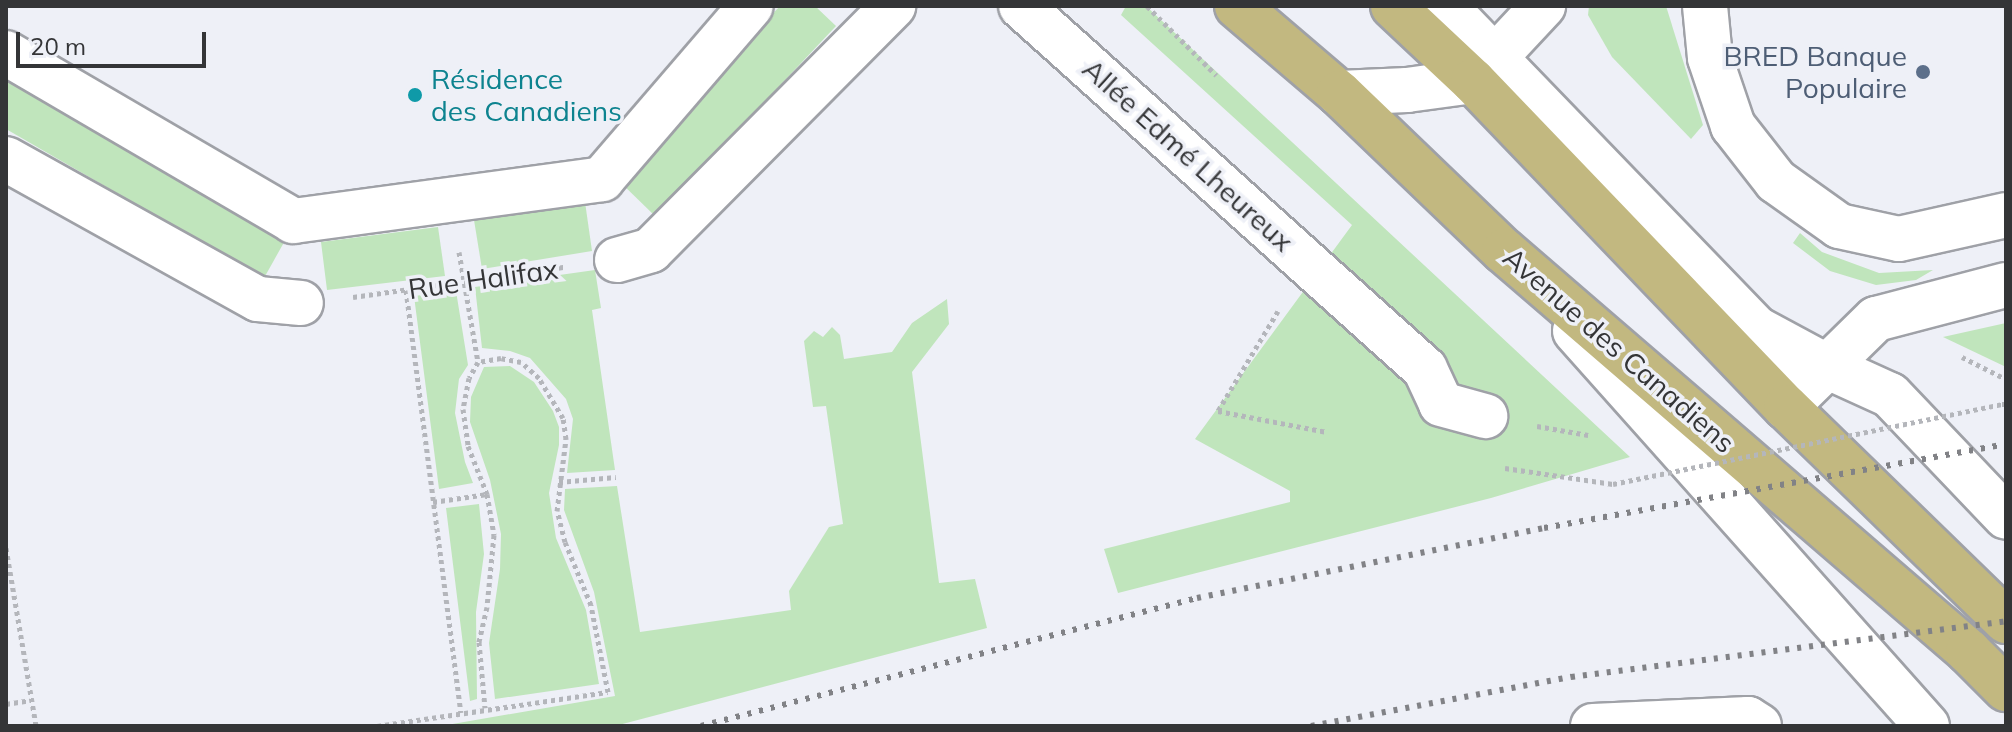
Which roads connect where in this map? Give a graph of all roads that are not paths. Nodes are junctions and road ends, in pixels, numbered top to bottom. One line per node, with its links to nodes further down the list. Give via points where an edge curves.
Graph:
1 (751, 6): 9 (street, via 602,179 293,221)
2 (893, 6): 15 (street, via 651,250)
3 (1021, 6): 21 (street, Allée Edmé Lheureux, via 1425,369 1441,404)
4 (1237, 6): 11 (main road, Avenue des Canadiens)
5 (1393, 6): 10 (main road)
6 (1445, 6): 10 (street)
7 (1543, 6): 10 (street)
8 (1705, 6): 13 (street, via 1710,58 1733,126 1776,181 1839,226 1899,239)
9 (6, 53)
10 (1485, 70): 11 (street, via 1407,90); 18 (street); 20 (main road)
11 (1339, 93): 14 (main road, Avenue des Canadiens)
12 (6, 159): 17 (street, via 258,299)
13 (2006, 215)
14 (1504, 251): 24 (main road, Avenue des Canadiens); 27 (street)
15 (617, 260)
16 (2006, 285): 19 (street, via 1876,319)
17 (301, 303)
18 (1757, 329): 19 (street); 20 (street)
19 (1826, 366): 20 (street); 22 (street, via 1890,395)
20 (1786, 407): 23 (main road)
21 (1485, 416)
22 (2006, 517)
23 (2006, 621)
24 (2006, 689)
25 (1593, 726): 26 (street, via 1748,719)
26 (1759, 726)
27 (1927, 726)

